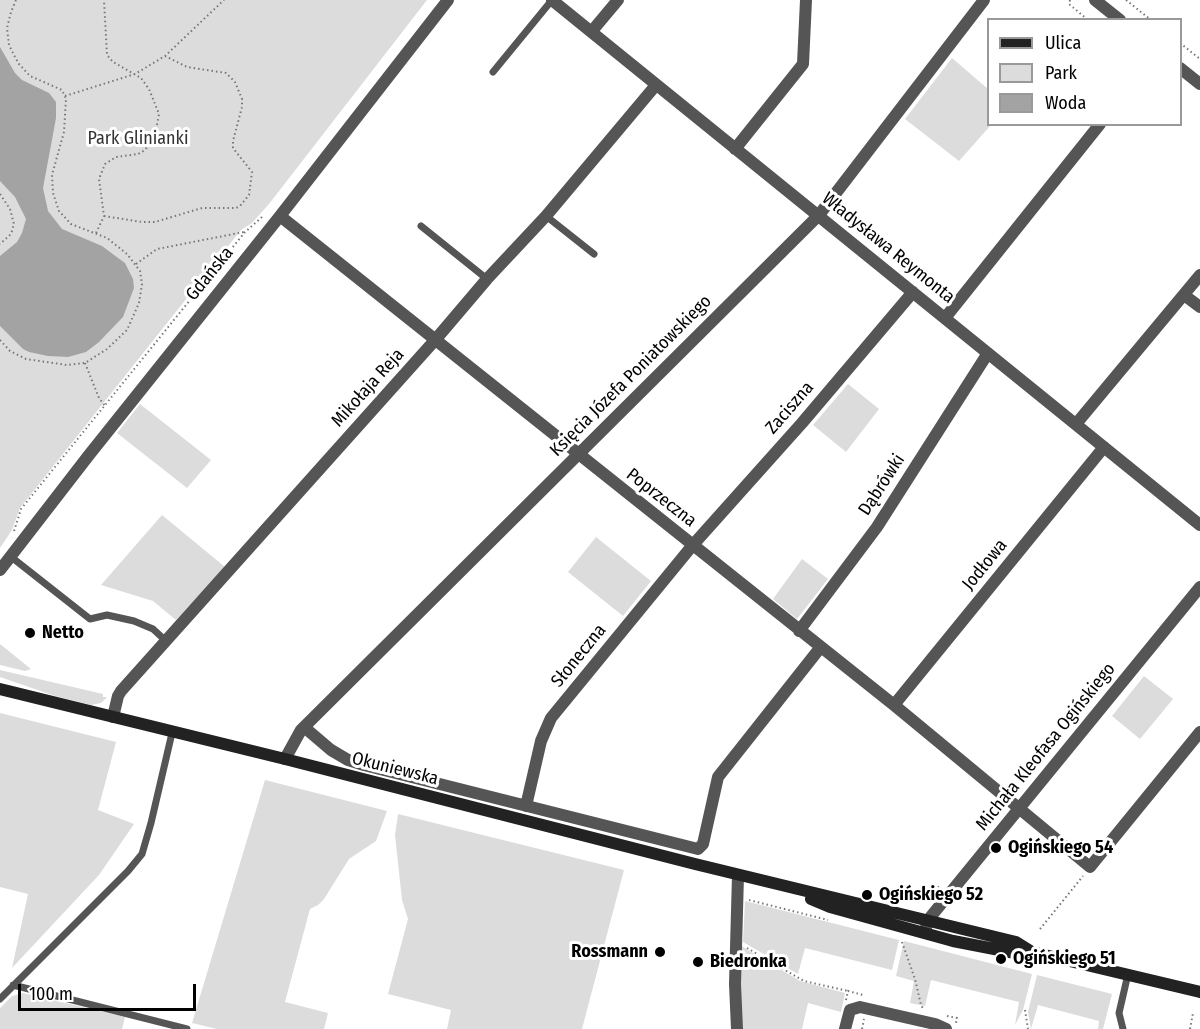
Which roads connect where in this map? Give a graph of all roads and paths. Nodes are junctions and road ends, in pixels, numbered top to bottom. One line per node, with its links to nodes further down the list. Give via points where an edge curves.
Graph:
1 (16, 0): 24 (path, via 7,28 14,55 30,76 62,90)
2 (104, 0): 21 (path, via 107,55)
3 (224, 0): 17 (path)
4 (448, 0): 30 (street, Gdańska)
5 (552, 0): 15 (street, Władysława Reymonta); 20 (lane)
6 (618, 0): 15 (street)
7 (806, 0): 26 (street, via 803,64)
8 (984, 0): 32 (street, Księcia Józefa Poniatowskiego)
9 (1070, 0): 12 (path, via 1069,4)
10 (1095, 0): 13 (street)
11 (1126, 0): 14 (path)
12 (1086, 18)
13 (1118, 18)
14 (1148, 18)
15 (592, 31): 23 (street, Władysława Reymonta)
16 (1182, 44): 18 (path)
17 (165, 56): 21 (path); 29 (path, via 187,67 226,73 235,82 242,107 233,148 252,172 249,195 236,208 202,208 155,222)
18 (1200, 58)
19 (1182, 70): 22 (street)
20 (493, 72)
21 (135, 74): 24 (path); 29 (path, via 157,105 155,136 138,154 116,157 105,164 99,180)
22 (1200, 84)
23 (656, 86): 26 (street, Władysława Reymonta); 31 (street, Mikołaja Reja)
24 (66, 96): 35 (path, via 63,132 52,175 53,193 64,219)
25 (1098, 126): 44 (street)
26 (735, 149): 32 (street, Władysława Reymonta)
27 (0, 194): 36 (path, via 14,224 11,234)
28 (266, 213): 34 (path)
29 (104, 216): 35 (path)
30 (280, 216): 46 (street, Poprzeczna); 58 (street, Gdańska)
31 (546, 216): 37 (lane); 40 (street, Mikołaja Reja)
32 (819, 216): 41 (street, Władysława Reymonta); 54 (street, Księcia Józefa Poniatowskiego)
33 (421, 226): 40 (lane)
34 (245, 232): 38 (path, via 157,249); 51 (path)
35 (96, 233): 38 (path, via 117,245)
36 (0, 244)
37 (594, 254)
38 (136, 264): 50 (path, via 142,277 142,292 131,324 107,349)
39 (1200, 275): 42 (street)
40 (487, 279): 46 (street, Mikołaja Reja)
41 (913, 292): 44 (street, Władysława Reymonta); 57 (street, Zaciszna)
42 (1184, 295): 43 (street); 52 (street)
43 (1200, 307)
44 (945, 318): 49 (street, Władysława Reymonta)
45 (0, 339): 47 (path)
46 (436, 339): 54 (street, Poprzeczna); 62 (street, Mikołaja Reja)
47 (4, 345): 48 (path); 50 (path, via 18,356 36,362)
48 (0, 348)
49 (988, 353): 52 (street, Władysława Reymonta); 61 (street, Dąbrówki, via 877,527)
50 (85, 363): 51 (path)
51 (105, 406): 56 (path, via 19,513)
52 (1076, 424): 53 (street, Władysława Reymonta)
53 (1104, 447): 55 (street, Władysława Reymonta); 65 (street, Jodłowa)
54 (577, 454): 57 (street, Poprzeczna); 67 (street, Księcia Józefa Poniatowskiego)
55 (1200, 525)
56 (12, 533)
57 (692, 546): 61 (street, Poprzeczna); 71 (street, Słoneczna, via 551,718 541,741)
58 (10, 556): 59 (street, Gdańska); 62 (lane, via 90,619 107,615 134,621 153,629)
59 (0, 570)
60 (1200, 587): 72 (street, Michała Kleofasa Ogińskiego)
61 (799, 631): 63 (street, Poprzeczna)
62 (166, 641): 66 (street, Mikołaja Reja, via 121,691)
63 (820, 648): 65 (street, Poprzeczna); 71 (street, Okuniewska, via 718,777 700,848)
64 (0, 689): 66 (main road, Okuniewska)
65 (894, 705): 72 (street, Poprzeczna)
66 (113, 717): 69 (main road, Okuniewska)
67 (304, 727): 70 (street, Księcia Józefa Poniatowskiego); 71 (street, Okuniewska, via 348,760)
68 (1200, 732): 73 (street)
69 (172, 733): 70 (main road, Okuniewska); 82 (lane, via 142,854)
70 (285, 759): 74 (main road, Okuniewska)
71 (526, 806)
72 (1018, 809): 73 (street, Poprzeczna); 77 (street, Michała Kleofasa Ogińskiego)
73 (1090, 867): 78 (path)
74 (738, 874): 75 (street); 77 (main road, Okuniewska)
75 (738, 897): 76 (path); 79 (street)
76 (829, 920)
77 (926, 926): 81 (main road, Okuniewska, via 1016,942 1032,952)
78 (1040, 929)
79 (736, 941): 83 (path, via 804,981); 90 (street)
80 (902, 942): 88 (path, via 921,1005)
81 (1128, 974): 84 (main road, Okuniewska); 93 (lane, via 1119,1013)
82 (13, 985): 85 (lane); 89 (lane)
83 (848, 991)
84 (1200, 992)
85 (0, 999)
86 (1025, 1010): 92 (path)
87 (1193, 1013): 94 (path)
88 (941, 1027): 91 (street, via 860,1006 850,1010)
89 (187, 1029)
90 (737, 1029)
91 (845, 1029)
92 (1029, 1029)
93 (1123, 1029)
94 (1190, 1029)

